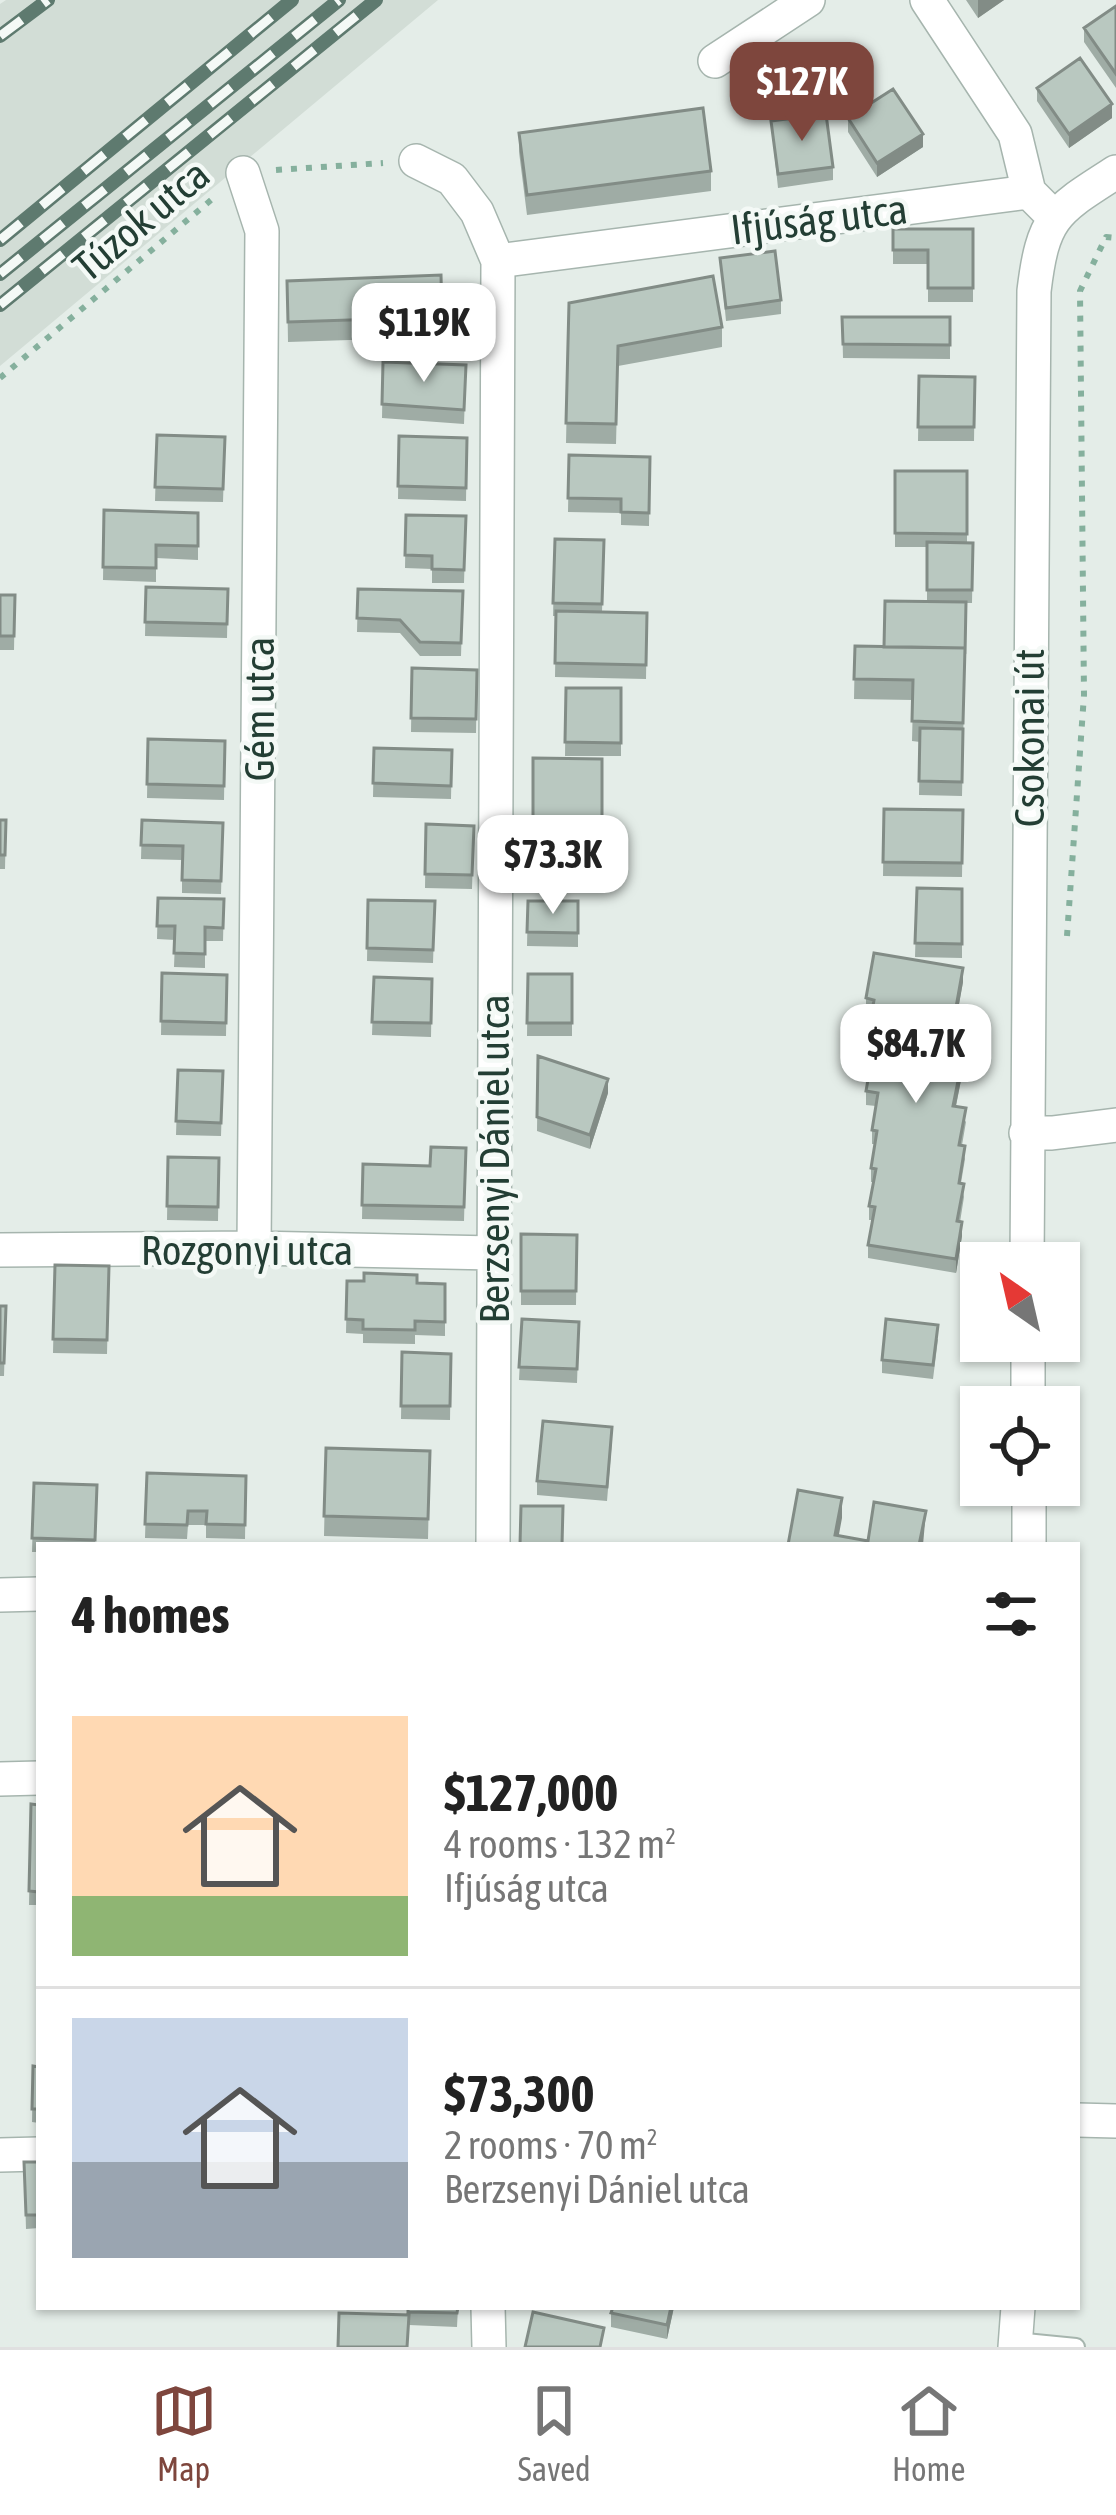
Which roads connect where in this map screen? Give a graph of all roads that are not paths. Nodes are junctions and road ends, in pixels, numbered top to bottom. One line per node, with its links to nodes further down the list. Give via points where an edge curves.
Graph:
1 (808, 0): 3 (street)
2 (927, 0): 7 (street, via 1015,134)
3 (715, 61)
4 (416, 161): 9 (street, Berzsenyi Dániel utca, via 452,178)
5 (243, 172): 13 (street, Gém utca, via 262,231)
6 (1116, 172): 8 (street)
7 (1030, 192): 8 (street); 9 (street, Ifjúság utca)
8 (1054, 217): 11 (street, Csokonai út, via 1034,291)
9 (498, 261): 15 (street, Berzsenyi Dániel utca)
10 (1116, 1125): 11 (street)
11 (1026, 1133): 12 (street, Csokonai út)
12 (1027, 1242)
13 (254, 1248): 14 (street, Rozgonyi utca); 15 (street, Rozgonyi utca)
14 (0, 1250)
15 (493, 1253): 17 (street, Berzsenyi Dániel utca)
16 (1029, 1506): 18 (street)
17 (493, 1542)
18 (1030, 1542)
19 (0, 1594): 20 (street)
20 (36, 1594)
21 (36, 1778): 22 (street)
22 (0, 1779)
23 (1080, 2120): 24 (street)
24 (1116, 2121)
25 (36, 2154): 26 (street)
26 (0, 2155)
27 (488, 2310): 30 (street)
28 (1018, 2310): 29 (street)
29 (1015, 2344): 31 (lane)
30 (489, 2347)
31 (1076, 2347)

